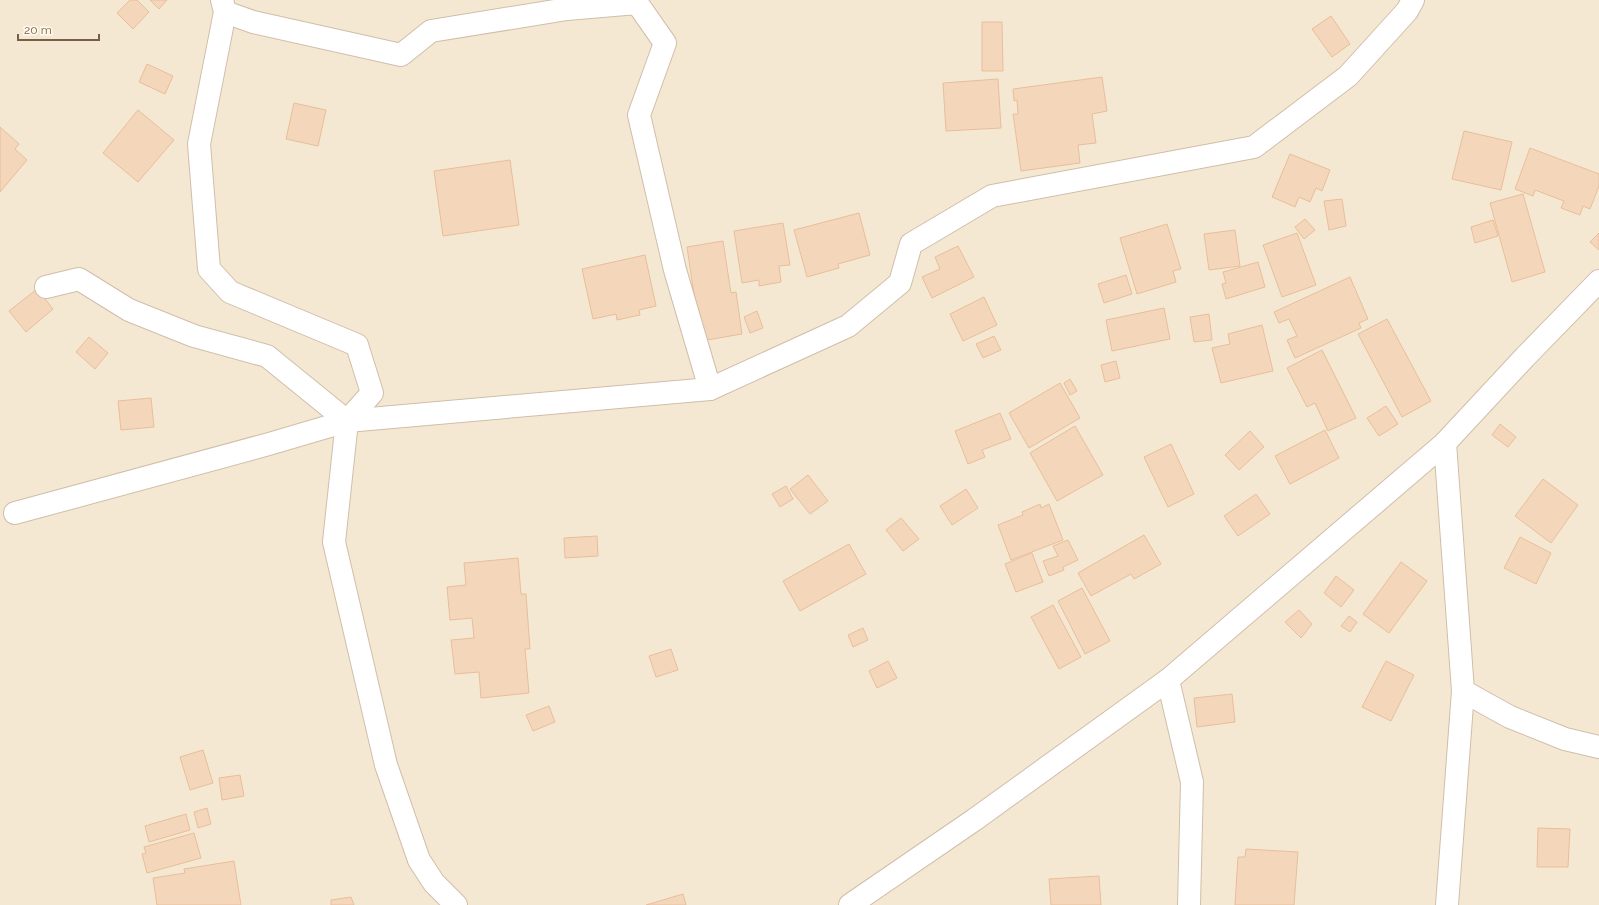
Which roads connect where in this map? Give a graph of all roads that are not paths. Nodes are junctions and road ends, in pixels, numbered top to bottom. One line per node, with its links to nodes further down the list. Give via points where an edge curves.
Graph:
1 (1413, 0): 5 (street, via 1407,11 1348,76 1254,147 992,196 911,244 900,283 848,326)
2 (224, 6): 5 (street, via 253,22 401,56 431,31 566,9 637,3 665,43 639,115 675,270); 6 (street, via 199,144 209,268 230,292 357,345 372,394)
3 (1599, 281): 7 (street)
4 (46, 287): 6 (street, via 80,279 129,310 194,336 268,356)
5 (710, 388): 6 (street)
6 (347, 421): 8 (street); 12 (street, via 334,542 386,765 419,860 434,883)
7 (1445, 443): 9 (street); 10 (street)
8 (15, 513)
9 (1168, 680): 13 (street, via 974,820); 14 (street, via 1192,782)
10 (1463, 691): 11 (street, via 1510,717 1565,739); 15 (street)
11 (1599, 747)
12 (456, 905)
13 (850, 905)
14 (1189, 905)
15 (1447, 905)

